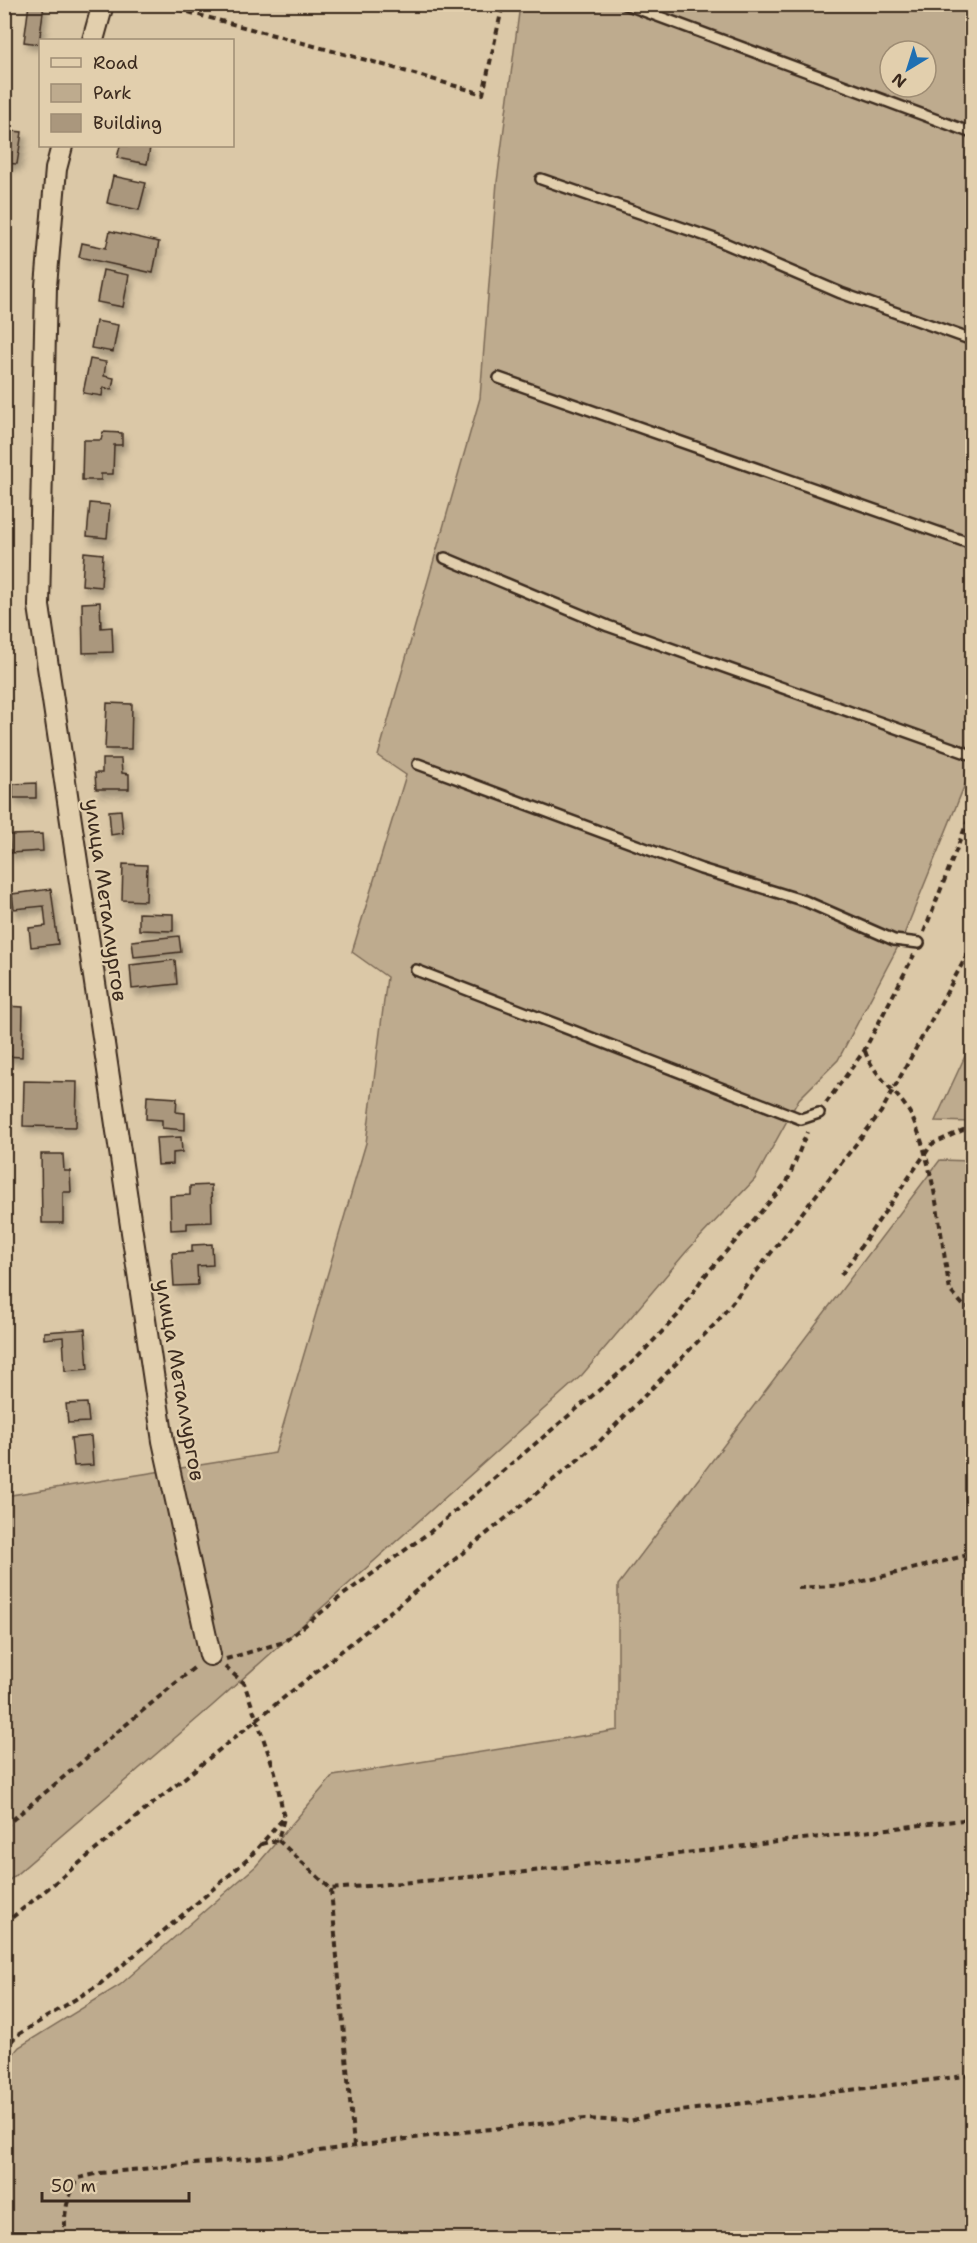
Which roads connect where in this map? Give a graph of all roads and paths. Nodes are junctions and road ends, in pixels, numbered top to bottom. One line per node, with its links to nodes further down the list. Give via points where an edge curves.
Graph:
1 (103, 4): 5 (street)
2 (158, 4): 3 (path, via 483,94)
3 (503, 4)
4 (625, 4): 6 (lane)
5 (93, 39)
6 (972, 133)
7 (62, 147): 28 (street, улица Металлургов, via 56,169 46,286 39,606 163,1441)
8 (540, 180): 9 (lane, via 715,238 841,293)
9 (972, 340)
10 (499, 378): 11 (lane)
11 (972, 544)
12 (445, 558): 13 (lane, via 608,626)
13 (972, 755)
14 (418, 764): 16 (lane, via 701,869 805,901 894,940)
15 (972, 810): 16 (path)
16 (919, 943): 19 (path)
17 (972, 946): 20 (path)
18 (416, 970): 21 (lane, via 801,1119)
19 (864, 1051): 20 (path, via 870,1066); 21 (path)
20 (892, 1092): 23 (path, via 912,1116); 29 (path, via 882,1112 717,1322 595,1446)
21 (819, 1113): 28 (path, via 809,1127 787,1182 702,1279 679,1314 635,1360 430,1532 284,1642 226,1659)
22 (972, 1132): 23 (path, via 963,1130 932,1143)
23 (925, 1154): 24 (path); 25 (path, via 950,1291 965,1307)
24 (841, 1275)
25 (972, 1307)
26 (972, 1554): 27 (path, via 848,1585)
27 (798, 1588)
28 (210, 1655): 29 (path, via 244,1683); 32 (path)
29 (256, 1719): 30 (path, via 275,1772); 36 (path)
30 (284, 1818): 33 (path); 34 (path)
31 (972, 1819): 35 (path, via 516,1873)
32 (4, 1827)
33 (278, 1840): 34 (path); 35 (path)
34 (260, 1844): 37 (path, via 215,1888 99,1984 16,2036)
35 (331, 1890): 39 (path)
36 (4, 1924)
37 (4, 2049)
38 (972, 2075): 39 (path, via 656,2114 630,2121 585,2119)
39 (354, 2146): 40 (path, via 79,2178 69,2194 63,2216)
40 (66, 2238)

